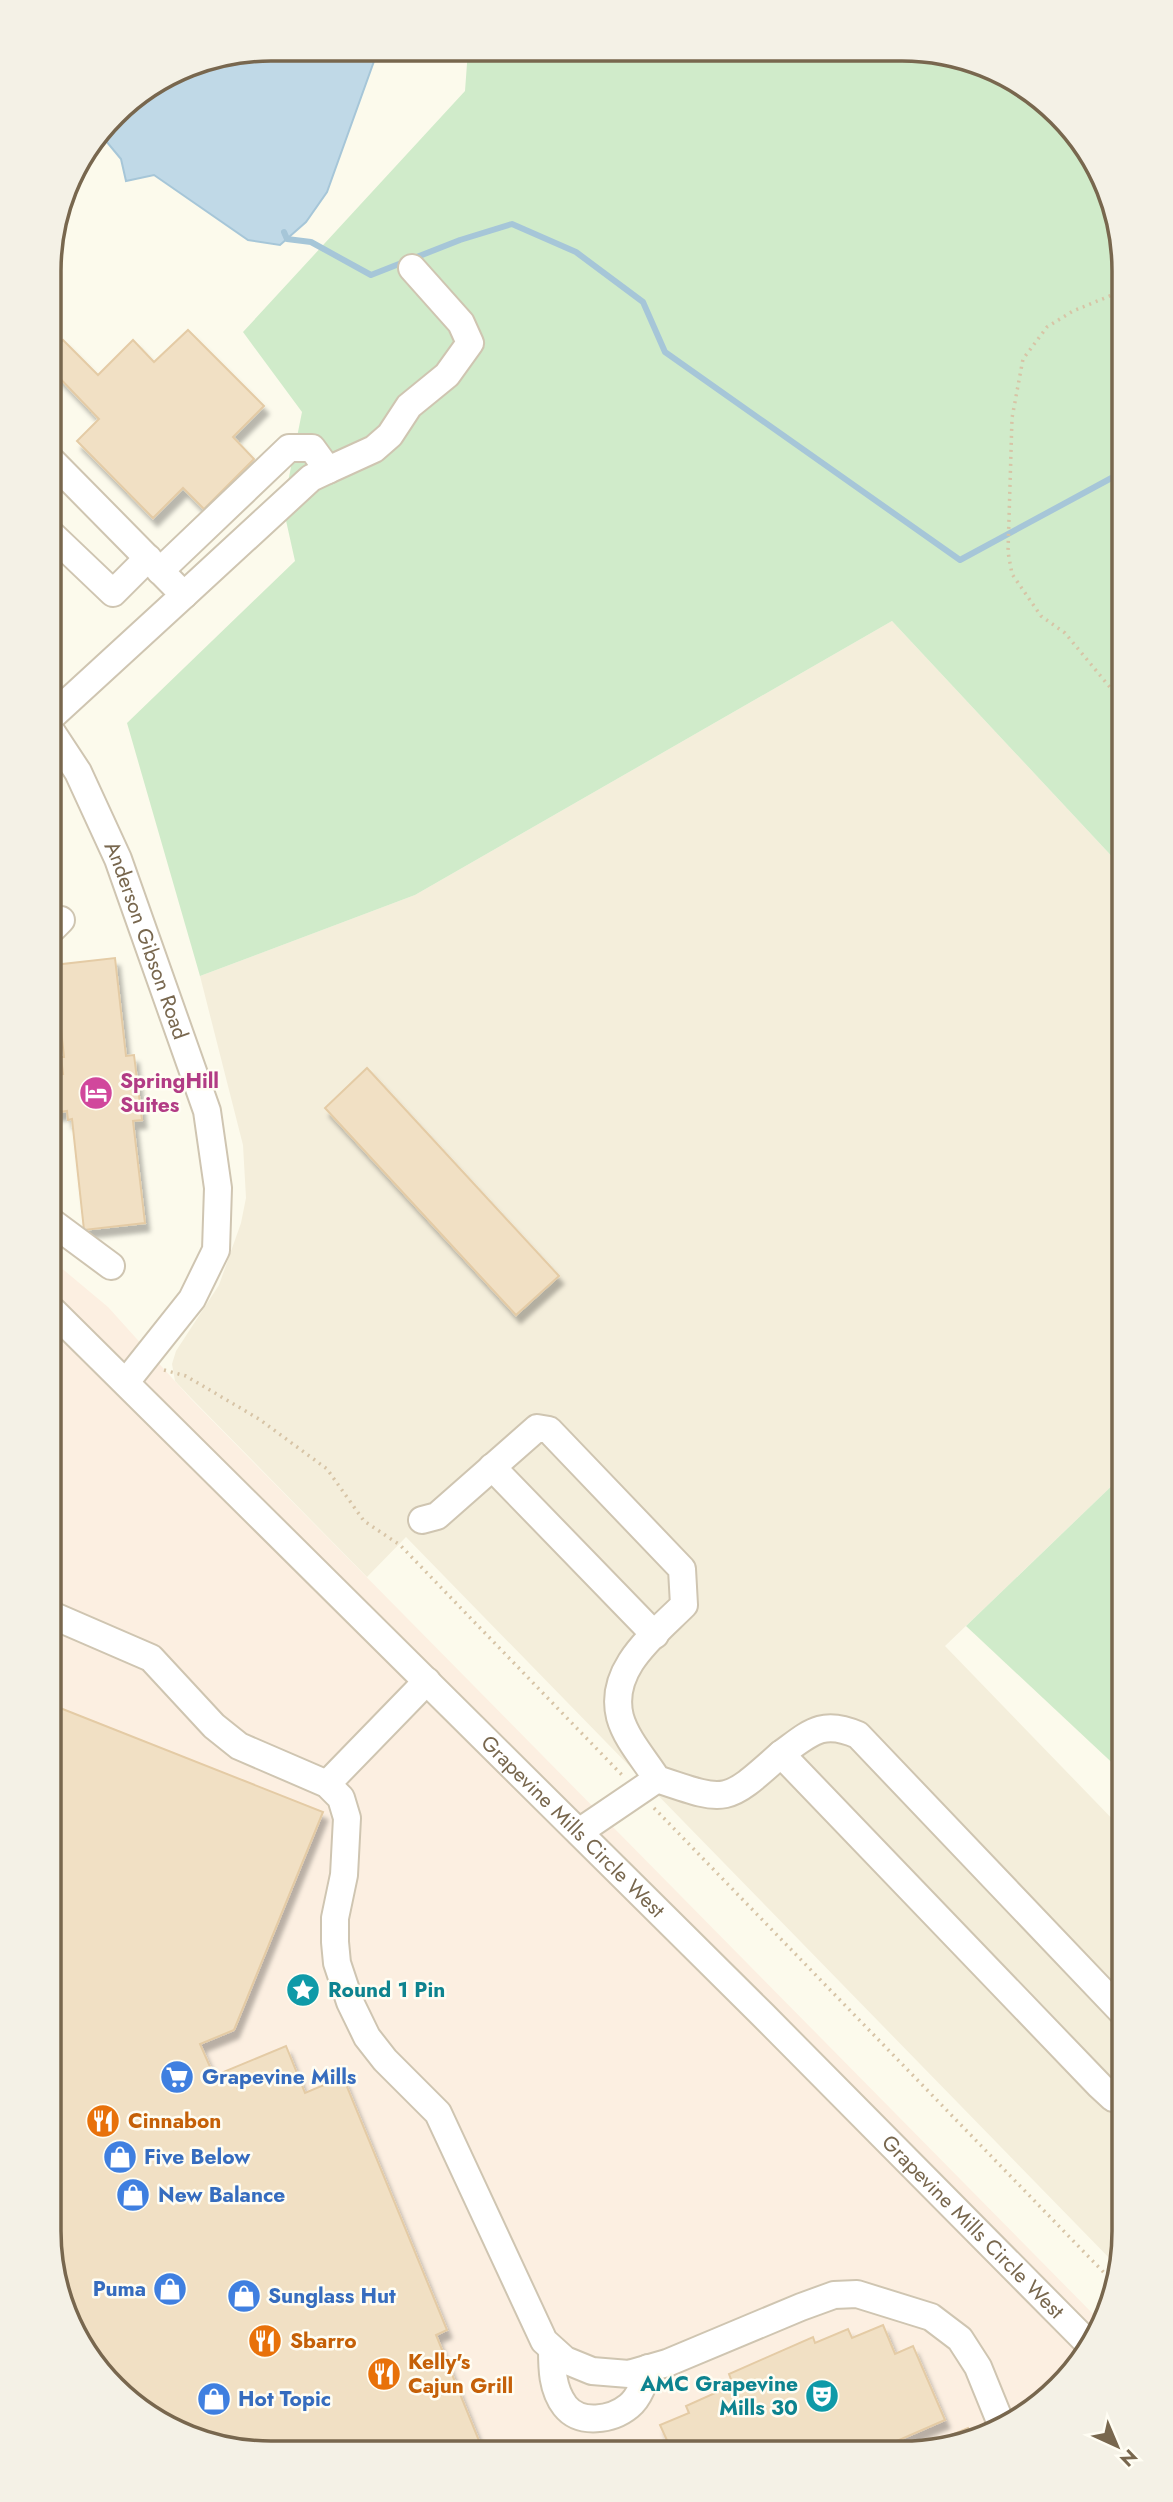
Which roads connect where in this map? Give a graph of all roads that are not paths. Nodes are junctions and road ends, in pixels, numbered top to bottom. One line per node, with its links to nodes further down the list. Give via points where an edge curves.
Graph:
1 (412, 268): 2 (street, via 461,323 470,343 447,376 409,406 390,435 374,449)
2 (328, 470): 5 (street, via 312,448 289,448); 6 (street, via 311,478)
3 (62, 471): 5 (street)
4 (62, 544): 5 (street, via 113,593)
5 (154, 565): 6 (street)
6 (184, 595): 7 (street)
7 (62, 707)
8 (62, 747): 12 (street, Anderson Gibson Road, via 78,772 128,884 206,1111 218,1188 216,1250 192,1299)
9 (62, 1229): 10 (street)
10 (111, 1266)
11 (61, 1319): 12 (street, Grapevine Mills Circle West)
12 (126, 1382): 17 (street, Grapevine Mills Circle West)
13 (492, 1467): 14 (street, via 437,1516); 16 (street); 16 (street, via 537,1428 549,1430 682,1569 684,1605)
14 (422, 1520)
15 (61, 1619): 20 (street, via 150,1658 239,1746)
16 (655, 1635): 19 (street, via 624,1673 617,1693 621,1719)
17 (427, 1681): 20 (street); 21 (street, Grapevine Mills Circle West)
18 (782, 1755): 19 (street, via 741,1790 728,1795 707,1796); 22 (street, via 814,1730 838,1727 858,1735); 23 (street)
19 (657, 1779): 21 (street)
20 (327, 1784): 25 (street, via 341,1798 347,1818 344,1875 335,1919 337,1963 350,2002 379,2053 438,2112 531,2316)
21 (579, 1832): 24 (street, Grapevine Mills Circle West)
22 (1111, 2001)
23 (1111, 2096)
24 (1083, 2338)
25 (552, 2348): 26 (street, via 565,2360 592,2371 629,2374); 26 (street, via 552,2375 565,2406 588,2418 612,2416 630,2406 642,2390)
26 (649, 2368): 27 (street, via 834,2295 857,2294 931,2317 960,2339 978,2367)
27 (998, 2417)

